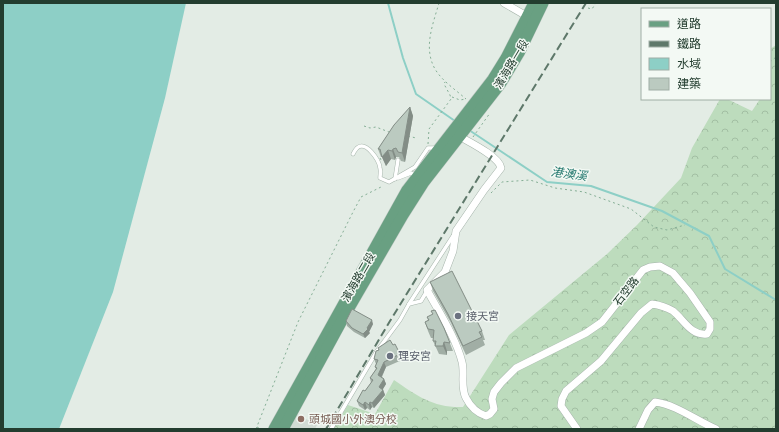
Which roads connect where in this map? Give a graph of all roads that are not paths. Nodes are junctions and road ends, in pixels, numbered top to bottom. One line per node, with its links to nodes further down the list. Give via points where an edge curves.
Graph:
1 (504, 3): 4 (street)
2 (534, 3): 4 (main road, 濱海路一段)
3 (543, 3): 4 (main road, 濱海路一段)
4 (531, 19): 5 (main road, 濱海路一段, via 519,53 501,83 472,122)
5 (456, 134): 6 (main road, 濱海路二段); 11 (main road, 濱海路二段, via 424,182); 12 (street, via 486,152 502,168)
6 (440, 148): 9 (main road, 濱海路二段); 9 (lane, via 428,148)
7 (353, 154): 10 (lane, via 361,146 368,148 380,168 380,178 389,182)
8 (398, 160): 10 (lane)
9 (413, 174): 10 (lane); 10 (lane); 11 (main road, 濱海路二段)
10 (395, 179)
11 (399, 213): 15 (main road, 濱海路二段)
12 (456, 231): 13 (street, via 453,251 445,272); 14 (lane)
13 (427, 290): 14 (lane, via 421,301); 19 (street, 石空路, via 458,348 463,364 466,398 479,414 486,416 494,409 494,392 516,368 586,333 602,322 643,270 660,266 672,273 707,316 710,322 707,334 692,330 673,311 662,305 652,304 641,313 601,361 566,390 561,406)
14 (409, 304): 18 (lane, via 377,351)
15 (306, 380): 16 (main road, 濱海路二段); 17 (main road, 濱海路二段)
16 (274, 429)
17 (283, 429)
18 (331, 429)
19 (577, 429)
20 (639, 429): 21 (street, via 655,402 675,407)
21 (716, 429)

